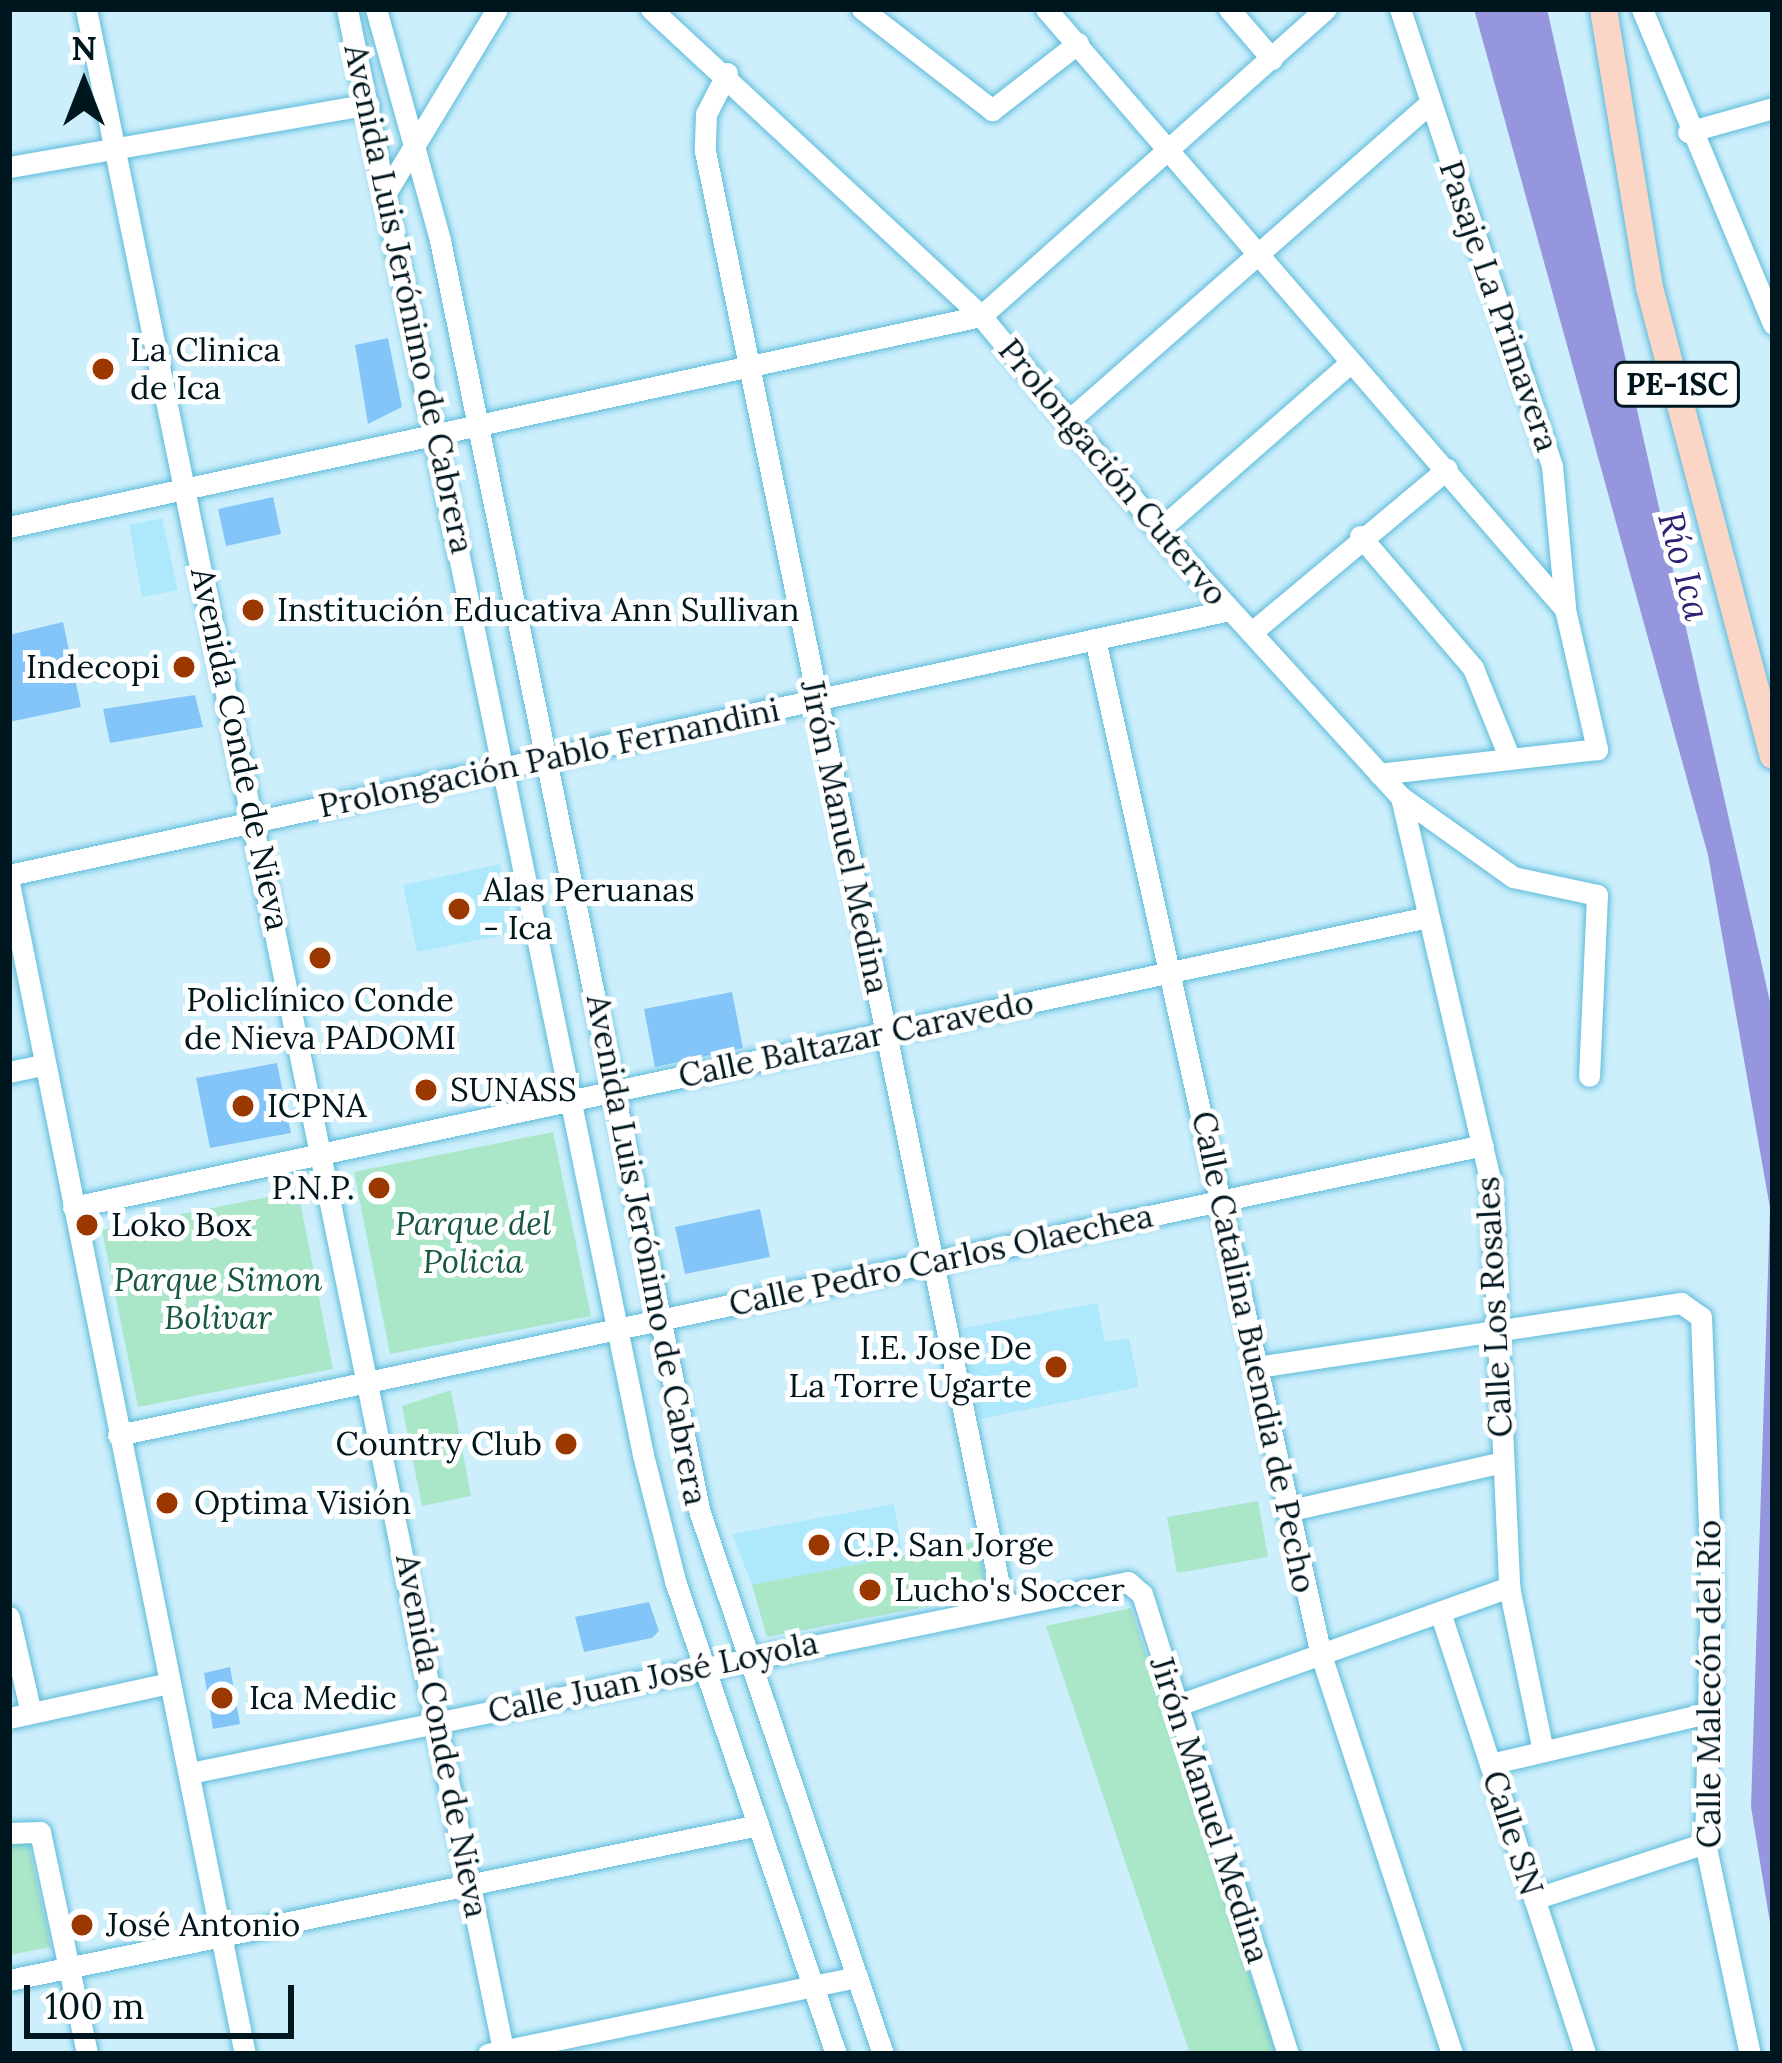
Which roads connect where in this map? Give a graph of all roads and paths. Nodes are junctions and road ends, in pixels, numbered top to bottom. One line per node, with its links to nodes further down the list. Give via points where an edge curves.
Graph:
1 (86, 9): 21 (street, Avenida Conde de Nieva)
2 (346, 9): 17 (street, Avenida Luis Jerónimo de Cabrera)
3 (376, 9): 20 (street, Avenida Luis Jerónimo de Cabrera)
4 (497, 9): 20 (street)
5 (862, 9): 13 (street, via 992,110)
6 (1046, 9): 13 (street)
7 (1229, 9): 14 (street)
8 (1326, 9): 14 (street)
9 (1400, 9): 16 (street, Pasaje La Primavera)
10 (1603, 9): 43 (main road, PE-1SC, via 1648,286)
11 (1642, 9): 19 (street)
12 (657, 10): 15 (street, Prolongación Cutervo)
13 (1078, 44): 22 (street)
14 (1272, 59): 22 (street)
15 (727, 73): 26 (street, Prolongación Cutervo); 29 (street, Jirón Manuel Medina, via 703,134)
16 (1430, 103): 25 (street); 38 (street, Pasaje La Primavera, via 1552,466)
17 (369, 104): 21 (street); 24 (street, Avenida Luis Jerónimo de Cabrera)
18 (1773, 108): 19 (street)
19 (1688, 132): 27 (street)
20 (413, 142): 24 (street); 31 (street, Avenida Luis Jerónimo de Cabrera)
21 (115, 150): 23 (street); 34 (street, Avenida Conde de Nieva)
22 (1169, 153): 25 (street); 26 (street)
23 (9, 167)
24 (388, 189): 32 (street, Avenida Luis Jerónimo de Cabrera)
25 (1258, 257): 28 (street); 30 (street)
26 (981, 316): 29 (street); 30 (street, Prolongación Cutervo)
27 (1773, 323)
28 (1352, 362): 33 (street); 36 (street)
29 (747, 367): 31 (street); 42 (street, Jirón Manuel Medina)
30 (1068, 422): 36 (street, Prolongación Cutervo)
31 (477, 426): 32 (street); 44 (street, Avenida Luis Jerónimo de Cabrera)
32 (438, 434): 34 (street); 46 (street, Avenida Luis Jerónimo de Cabrera)
33 (1447, 470): 37 (street); 38 (street)
34 (186, 488): 35 (street); 49 (street, Avenida Conde de Nieva)
35 (9, 527)
36 (1159, 530): 39 (street, Prolongación Cutervo)
37 (1360, 536): 40 (street); 45 (street, via 1473,668)
38 (1565, 609): 45 (street, Pasaje La Primavera, via 1600,746)
39 (1230, 610): 40 (street, Prolongación Cutervo); 41 (street, Prolongación Pablo Fernandini)
40 (1252, 632): 47 (street, Prolongación Cutervo)
41 (1095, 639): 42 (street, Prolongación Pablo Fernandini); 52 (street, Calle Catalina Buendia de Pecho)
42 (814, 700): 44 (street, Prolongación Pablo Fernandini); 53 (street, Jirón Manuel Medina)
43 (1773, 754)
44 (548, 758): 46 (street, Prolongación Pablo Fernandini); 57 (street, Avenida Luis Jerónimo de Cabrera)
45 (1510, 759): 47 (street)
46 (508, 767): 49 (street, Prolongación Pablo Fernandini); 58 (street, Avenida Luis Jerónimo de Cabrera)
47 (1379, 774): 48 (street, Prolongación Cutervo)
48 (1401, 796): 51 (street, Calle Los Rosales); 56 (street, Prolongación Cutervo, via 1513,877 1593,892)
49 (257, 821): 50 (street, Prolongación Pablo Fernandini); 60 (street, Avenida Conde de Nieva)
50 (9, 879): 54 (street)
51 (1428, 917): 52 (street, Calle Baltazar Caravedo); 59 (street, Calle Los Rosales)
52 (1174, 971): 53 (street, Calle Baltazar Caravedo); 61 (street, Calle Catalina Buendia de Pecho)
53 (887, 1032): 57 (street, Calle Baltazar Caravedo); 63 (street, Jirón Manuel Medina)
54 (43, 1065): 55 (street); 62 (street)
55 (9, 1072)
56 (1589, 1076)
57 (615, 1091): 58 (street, Calle Baltazar Caravedo); 64 (street, Avenida Luis Jerónimo de Cabrera)
58 (573, 1100): 60 (street, Calle Baltazar Caravedo); 66 (street, Avenida Luis Jerónimo de Cabrera)
59 (1483, 1144): 61 (street, Calle Pedro Carlos Olaechea); 65 (street, Calle Los Rosales)
60 (324, 1153): 62 (street, Calle Baltazar Caravedo); 68 (street, Avenida Conde de Nieva)
61 (1220, 1201): 63 (street, Calle Pedro Carlos Olaechea); 67 (street, Calle Catalina Buendia de Pecho)
62 (73, 1207): 69 (street)
63 (933, 1262): 64 (street, Calle Pedro Carlos Olaechea); 74 (street, Jirón Manuel Medina)
64 (662, 1320): 66 (street, Calle Pedro Carlos Olaechea); 78 (street, Avenida Luis Jerónimo de Cabrera, via 700,1513)
65 (1498, 1325): 67 (street); 70 (street, Calle Los Rosales); 82 (street, Calle Malecón del Río, via 1681,1303 1697,1311 1712,1583)
66 (617, 1329): 68 (street, Calle Pedro Carlos Olaechea); 79 (street, Avenida Luis Jerónimo de Cabrera, via 675,1581)
67 (1257, 1367): 71 (street, Calle Catalina Buendia de Pecho)
68 (371, 1381): 69 (street, Calle Pedro Carlos Olaechea); 84 (street, Avenida Conde de Nieva)
69 (118, 1436): 80 (street)
70 (1502, 1462): 71 (street); 73 (street, Calle Los Rosales)
71 (1287, 1510): 77 (street, Calle Catalina Buendia de Pecho)
72 (1117, 1580): 74 (street, Calle Juan José Loyola); 81 (street, Jirón Manuel Medina, via 1142,1594)
73 (1509, 1587): 75 (street); 85 (street, Calle Los Rosales)
74 (1003, 1604): 78 (street, Calle Juan José Loyola)
75 (1440, 1612): 77 (street); 86 (street, Calle SN)
76 (9, 1617): 83 (street)
77 (1321, 1654): 81 (street); 104 (street, Calle Catalina Buendia de Pecho)
78 (747, 1657): 79 (street, Calle Juan José Loyola); 95 (street, Avenida Luis Jerónimo de Cabrera)
79 (709, 1665): 84 (street, Calle Juan José Loyola); 88 (street, Avenida Luis Jerónimo de Cabrera)
80 (170, 1683): 83 (street); 87 (street)
81 (1175, 1706): 103 (street, Jirón Manuel Medina)
82 (1704, 1714): 85 (street); 90 (street, Calle Malecón del Río)
83 (20, 1716)
84 (440, 1721): 87 (street, Calle Juan José Loyola); 91 (street, Avenida Conde de Nieva)
85 (1544, 1751): 86 (street)
86 (1490, 1763): 92 (street, Calle SN)
87 (190, 1773): 93 (street)
88 (758, 1826): 91 (street); 97 (street, Avenida Luis Jerónimo de Cabrera)
89 (9, 1833): 94 (street, via 40,1832)
90 (1705, 1843): 92 (street); 106 (street, Calle Malecón del Río)
91 (471, 1884): 93 (street); 98 (street, Avenida Conde de Nieva)
92 (1534, 1899): 105 (street, Calle SN)
93 (218, 1936): 94 (street); 100 (street)
94 (70, 1967): 96 (street); 99 (street)
95 (857, 1977): 97 (street); 102 (street, Avenida Luis Jerónimo de Cabrera)
96 (9, 1980)
97 (813, 1986): 98 (street); 101 (street, Avenida Luis Jerónimo de Cabrera)
98 (498, 2053)
99 (87, 2054)
100 (245, 2054)
101 (836, 2054)
102 (884, 2054)
103 (1288, 2054)
104 (1452, 2054)
105 (1585, 2054)
106 (1750, 2054)

